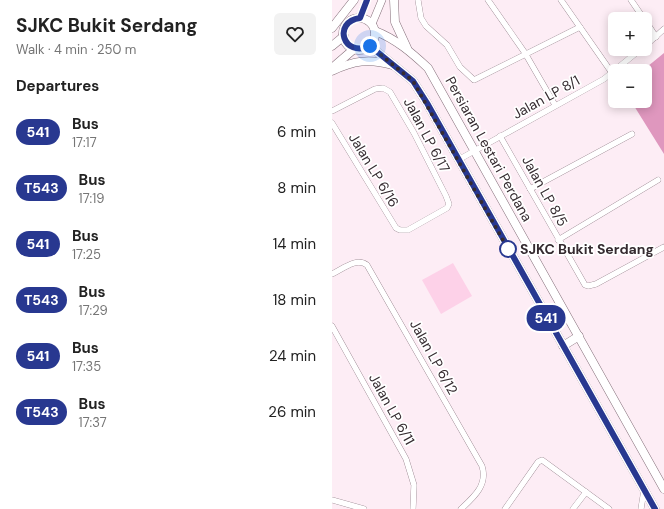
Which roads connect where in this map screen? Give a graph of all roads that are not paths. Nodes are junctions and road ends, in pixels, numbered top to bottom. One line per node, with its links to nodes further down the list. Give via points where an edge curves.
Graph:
1 (354, 0): 13 (main road)
2 (367, 0): 10 (street)
3 (382, 0): 11 (street)
4 (394, 0): 22 (main road, via 395,22)
5 (418, 0): 23 (street, via 423,22 447,45 460,67 474,80)
6 (488, 0): 23 (street)
7 (561, 0): 12 (street)
8 (632, 0): 9 (street)
9 (640, 12)
10 (360, 18): 11 (main road, via 366,19); 16 (main road, via 347,23)
11 (373, 27): 20 (main road, via 374,39); 22 (main road, Persiaran Lestari Perdana)
12 (580, 27): 23 (street); 27 (street)
13 (332, 28)
14 (664, 29): 17 (street)
15 (652, 31): 17 (street)
16 (344, 36): 19 (main road); 21 (main road, via 347,44)
17 (656, 37): 18 (street)
18 (652, 40)
19 (332, 46)
20 (370, 46): 21 (main road, via 362,50); 26 (main road)
21 (354, 49): 28 (main road)
22 (409, 50): 35 (main road, Persiaran Lestari Perdana, via 428,68)
23 (525, 53): 30 (street)
24 (633, 56): 25 (street, Jalan LP 8/1)
25 (623, 64)
26 (396, 66): 28 (main road, via 377,60 359,61); 36 (main road, via 413,81)
27 (608, 67)
28 (332, 70)
29 (608, 76): 30 (street, Jalan LP 8/1)
30 (555, 105): 34 (street, Jalan LP 8/1)
31 (332, 111): 39 (street, Jalan LP 6/17, via 383,88 390,92 414,133 449,204 444,211 408,230)
32 (332, 123): 39 (street, Jalan LP 6/16)
33 (632, 134): 38 (street)
34 (500, 136): 35 (street, Jalan LP 8/1); 38 (street, Jalan LP 8/5)
35 (474, 150): 36 (street, Jalan LP 8/1); 44 (main road, Persiaran Lestari Perdana)
36 (458, 160): 45 (main road)
37 (658, 180): 40 (street)
38 (530, 189): 40 (street, Jalan LP 8/5)
39 (396, 228)
40 (558, 240): 41 (street, Jalan LP 8/5, via 582,281 588,286)
41 (664, 247)
42 (332, 274): 52 (street, Jalan LP 6/12, via 357,262 362,262 370,270 482,466 482,486)
43 (332, 326): 51 (street, Jalan LP 6/11, via 406,459 414,485)
44 (579, 336): 45 (main road); 46 (main road, Persiaran Lestari Perdana)
45 (562, 346): 47 (main road)
46 (664, 489)
47 (644, 490): 56 (street); 57 (main road)
48 (586, 492): 53 (street, via 542,460); 54 (street); 55 (street)
49 (332, 500): 50 (street)
50 (364, 509)
51 (412, 509)
52 (461, 509)
53 (505, 509)
54 (573, 509)
55 (609, 509)
56 (641, 509)
57 (655, 509)

